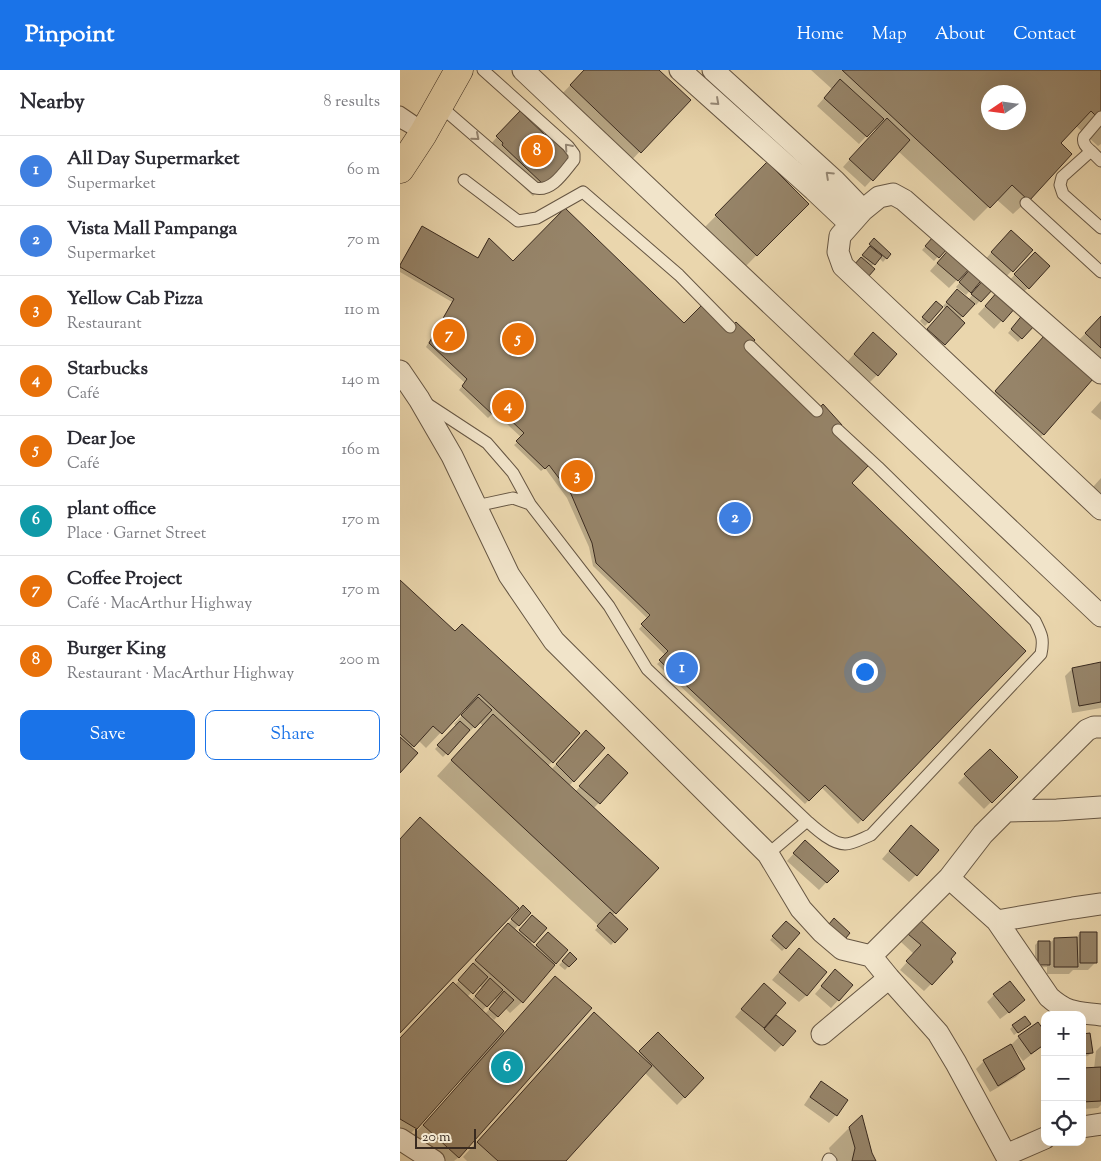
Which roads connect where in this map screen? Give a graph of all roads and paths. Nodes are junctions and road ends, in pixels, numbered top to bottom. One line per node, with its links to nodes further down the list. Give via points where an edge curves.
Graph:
1 (459, 70): 6 (highway)
2 (483, 70): 6 (lane, one-way to 2, via 535,188 546,188 558,179 574,160 574,154)
3 (523, 70): 28 (street)
4 (680, 70): 15 (street, one-way to 15, via 814,190)
5 (713, 70): 15 (street, one-way to 5, via 835,181)
6 (439, 105): 9 (highway)
7 (400, 112): 9 (lane)
8 (1101, 117): 10 (lane, via 1084,137 1083,141)
9 (416, 128): 12 (highway)
10 (1091, 151): 11 (lane); 16 (lane, via 1062,176 1060,185 1063,194)
11 (1101, 161)
12 (400, 169)
13 (464, 180): 18 (lane, via 518,221 537,218 583,192 679,275)
14 (1026, 203): 17 (lane)
15 (856, 217): 21 (street, via 879,197 893,194 904,200); 27 (street, via 840,236 838,252 843,266)
16 (1101, 228)
17 (1101, 272)
18 (730, 327)
19 (750, 346): 23 (lane)
20 (400, 371): 22 (street)
21 (1101, 373)
22 (419, 399): 25 (lane, via 486,442 513,473); 26 (street)
23 (817, 411)
24 (838, 430): 32 (lane, via 1035,621 1044,642 1041,654 871,835 846,844 836,842)
25 (530, 504): 26 (lane, via 513,498); 32 (lane, via 609,606 647,669)
26 (476, 506): 33 (street, via 509,575 554,640)
27 (1101, 509)
28 (1101, 616)
29 (1101, 727): 31 (street, via 1087,730)
30 (1101, 807): 31 (street)
31 (1007, 811): 34 (street, via 983,834)
32 (807, 821): 33 (lane)
33 (768, 854): 37 (street, via 801,909 822,932 842,949)
34 (949, 878): 36 (street); 37 (street)
35 (1101, 904): 36 (street)
36 (997, 921): 39 (street, via 1050,997 1072,1012)
37 (872, 956): 38 (street)
38 (889, 978): 40 (street); 45 (street, via 938,1033)
39 (1101, 1015)
40 (822, 1034)
41 (1101, 1124): 42 (street)
42 (1086, 1126)
43 (400, 1138): 46 (street)
44 (1041, 1140): 45 (street)
45 (1008, 1158)
46 (434, 1161)

